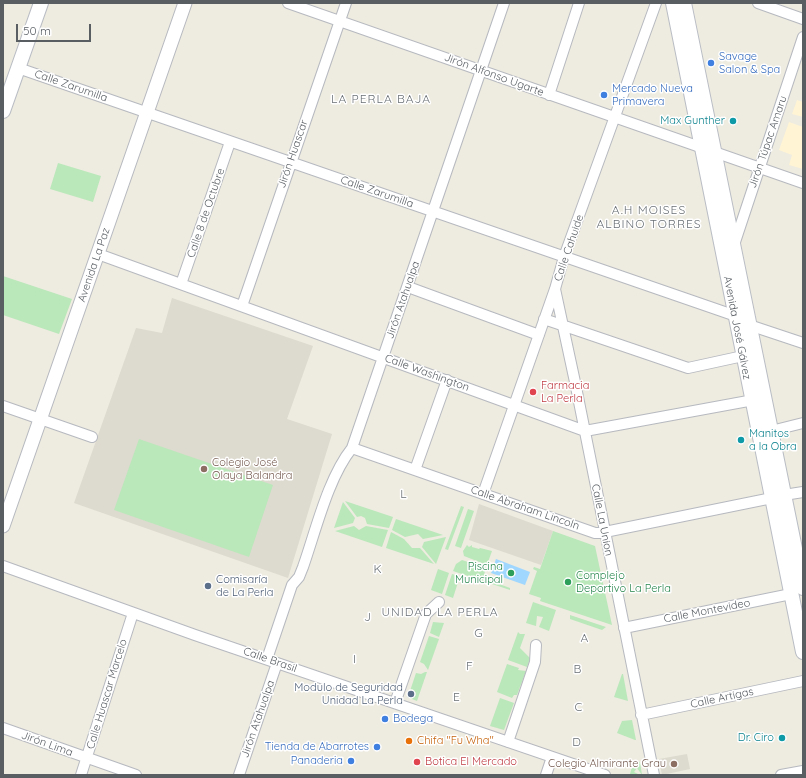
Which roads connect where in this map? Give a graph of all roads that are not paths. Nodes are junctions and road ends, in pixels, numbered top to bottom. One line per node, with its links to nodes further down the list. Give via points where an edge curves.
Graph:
1 (41, 3): 14 (main road)
2 (185, 3): 18 (street, Avenida La Paz)
3 (288, 3): 12 (street, Jirón Alfonso Ugarte)
4 (346, 3): 12 (street, Jirón Huascar)
5 (504, 3): 15 (street, Jirón Atahualpa)
6 (579, 3): 16 (street)
7 (656, 3): 19 (street, Calle Cahuide)
8 (672, 3): 21 (main road, Avenida José Gálvez)
9 (684, 3): 22 (main road, Avenida José Gálvez)
10 (758, 3): 11 (street)
11 (803, 19)
12 (340, 21): 15 (street, Jirón Alfonso Ugarte); 23 (street, Jirón Huascar)
13 (803, 37): 24 (street, Jirón Túpac Amaru)
14 (18, 68): 17 (main road); 18 (street, Calle Zarumilla)
15 (481, 70): 16 (street, Jirón Alfonso Ugarte); 26 (street, Jirón Atahualpa)
16 (548, 95): 19 (street, Jirón Alfonso Ugarte)
17 (3, 110)
18 (147, 112): 20 (street, Calle Zarumilla); 28 (street, Avenida La Paz)
19 (616, 116): 21 (street, Jirón Alfonso Ugarte); 29 (street, Calle Cahuide)
20 (230, 142): 23 (street, Calle Zarumilla); 30 (street, Calle 8 de Octubre)
21 (701, 148): 22 (street, Jirón Alfonso Ugarte); 34 (main road, Avenida José Gálvez)
22 (714, 152): 24 (street); 27 (main road, Avenida José Gálvez)
23 (291, 162): 26 (street, Calle Zarumilla); 33 (street, Jirón Huascar)
24 (759, 168): 25 (street); 27 (street, Jirón Túpac Amaru)
25 (803, 183)
26 (432, 211): 29 (street, Calle Zarumilla); 31 (street, Jirón Atahualpa)
27 (734, 247): 36 (main road, Avenida José Gálvez)
28 (98, 254): 30 (street, Calle Washington); 46 (street, Avenida La Paz)
29 (564, 257): 32 (street, Calle Cahuide); 34 (street, Calle Zarumilla)
30 (181, 284): 33 (street, Calle Washington)
31 (408, 287): 38 (street); 41 (street, Jirón Atahualpa)
32 (555, 289): 35 (street, Calle Cahuide); 37 (street, Calle La Union)
33 (242, 306): 41 (street, Calle Washington)
34 (736, 316): 40 (main road, Avenida José Gálvez)
35 (544, 319): 37 (street); 38 (street, Calle Cahuide)
36 (749, 325): 39 (street); 43 (main road, Avenida José Gálvez)
37 (563, 326): 40 (street, via 688,368); 48 (street, Calle La Union)
38 (539, 335): 44 (street, Calle Cahuide)
39 (803, 343)
40 (743, 356): 43 (main road, Avenida José Gálvez)
41 (382, 357): 42 (street, Calle Washington); 51 (street, Jirón Atahualpa)
42 (447, 380): 44 (street, Calle Washington); 52 (street)
43 (758, 399): 48 (street); 49 (main road, Avenida José Gálvez); 55 (main road, Avenida José Gálvez)
44 (514, 404): 48 (street, Calle Washington); 54 (street, Calle Cahuide)
45 (3, 406): 46 (street)
46 (40, 419): 50 (street); 56 (street, Avenida La Paz)
47 (803, 423): 49 (street)
48 (585, 431): 57 (street, Calle La Union)
49 (771, 431): 55 (main road, Avenida José Gálvez)
50 (92, 437)
51 (352, 448): 52 (street, Calle Abraham Lincoln); 65 (street, Jirón Atahualpa, via 334,479 303,567 292,585)
52 (415, 470): 54 (street, Calle Abraham Lincoln)
53 (803, 492): 55 (street, Calle Abraham Lincoln)
54 (483, 494): 57 (street, Calle Abraham Lincoln, via 594,532)
55 (778, 496): 57 (street, Calle Abraham Lincoln); 59 (main road, Avenida José Gálvez)
56 (3, 526)
57 (604, 532): 62 (street, Calle La Union)
58 (3, 566): 61 (street, Calle Brasil)
59 (797, 591): 62 (street, Calle Montevideo); 64 (main road, Avenida José Gálvez)
60 (439, 602): 68 (street, via 426,614)
61 (133, 613): 65 (street, Calle Brasil); 73 (street, Calle Huascar Marcelo)
62 (624, 628): 69 (street, Calle La Union)
63 (536, 645): 71 (street, via 535,662)
64 (803, 652)
65 (267, 659): 66 (street, Calle Brasil)
66 (277, 663): 68 (street, Calle Brasil); 77 (street, Jirón Atahualpa)
67 (803, 681): 69 (street, Calle Artigas)
68 (395, 703): 71 (street, Calle Brasil)
69 (641, 715): 80 (street, Calle La Union)
70 (3, 728): 73 (street, Jirón Lima)
71 (508, 742): 72 (street, Calle Brasil)
72 (552, 757): 78 (street); 79 (street, Calle Brasil)
73 (87, 759): 75 (street, Calle Huascar Marcelo); 76 (street, Jirón Lima)
74 (803, 771): 81 (street)
75 (81, 775)
76 (136, 775)
77 (238, 775)
78 (546, 775)
79 (605, 775)
80 (654, 775)
81 (781, 775)

